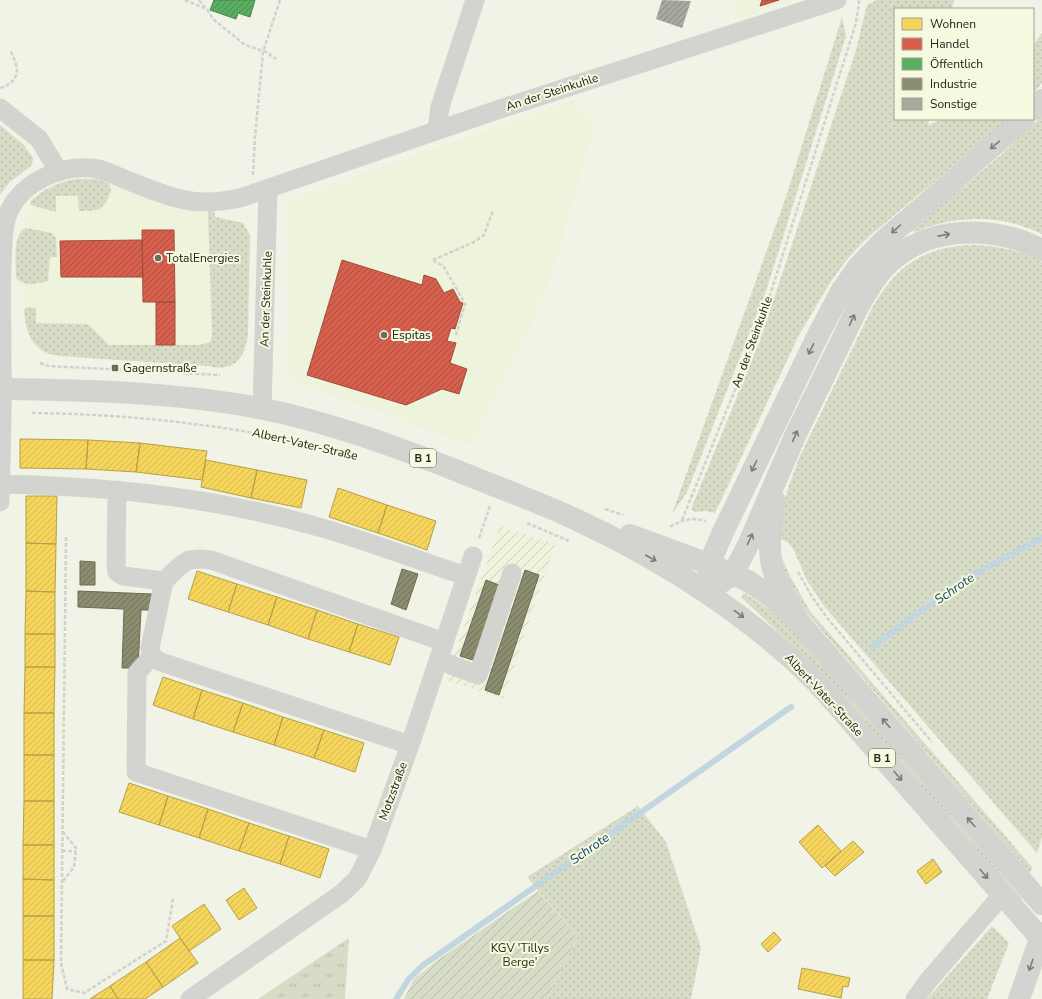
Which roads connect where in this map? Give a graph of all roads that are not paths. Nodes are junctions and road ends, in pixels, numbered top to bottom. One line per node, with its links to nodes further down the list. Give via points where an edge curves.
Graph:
1 (475, 0): 7 (street, via 440,107)
2 (837, 0): 7 (street, An der Steinkuhle)
3 (1042, 100): 5 (main road)
4 (0, 108): 8 (street, via 39,139)
5 (1034, 109)
6 (1023, 120): 19 (main road, one-way to 19, via 900,225 854,272 835,301 814,342)
7 (437, 130): 9 (street, An der Steinkuhle)
8 (59, 172): 9 (street, An der Steinkuhle, via 93,168 178,200 202,203 233,200); 11 (street, An der Steinkuhle, via 30,186 14,202 8,215 3,252)
9 (261, 185): 12 (street, An der Steinkuhle)
10 (1042, 250): 13 (main road, one-way to 10, via 858,307 876,278 892,260 926,240 952,234 998,235 1019,240)
11 (1, 389): 12 (main road, Albert-Vater-Straße / B 1, via 133,392); 14 (street)
12 (262, 409): 17 (main road, Albert-Vater-Straße / B 1, via 403,450)
13 (780, 472): 21 (main road, one-way to 13); 25 (main road, via 771,528 771,561)
14 (0, 484): 15 (street); 16 (street)
15 (117, 490): 22 (street, via 190,499 290,520); 23 (street, via 118,572 123,576)
16 (0, 502)
17 (579, 520): 19 (main road, Albert-Vater-Straße / B 1, via 645,540); 24 (main road, Albert-Vater-Straße / B 1, one-way to 24, via 659,562)
18 (473, 556): 22 (street, Motzstraße)
19 (709, 564): 21 (main road, Albert-Vater-Straße / B 1); 24 (main road)
20 (512, 573): 28 (street, via 478,675)
21 (733, 574): 24 (main road); 25 (main road, Albert-Vater-Straße / B 1, via 763,590)
22 (466, 576): 26 (street, Motzstraße)
23 (164, 581): 26 (street, via 189,560 211,560); 27 (street, via 150,648)
24 (707, 592): 31 (main road, Albert-Vater-Straße / B 1, one-way to 31, via 761,632 810,677)
25 (799, 622): 32 (main road, Albert-Vater-Straße / B 1, one-way to 25)
26 (444, 642): 28 (street, Motzstraße)
27 (152, 656): 29 (street, via 161,662); 30 (street, via 137,673 136,772)
28 (438, 660): 29 (street, Motzstraße)
29 (410, 745): 30 (street, Motzstraße)
30 (372, 850): 36 (street, Motzstraße, via 361,873 347,889)
31 (1002, 895): 34 (main road, Albert-Vater-Straße / B 1); 37 (street)
32 (1042, 904)
33 (1042, 933): 35 (main road, one-way to 35)
34 (1042, 940)
35 (1019, 998)
36 (190, 999)
37 (915, 999)

